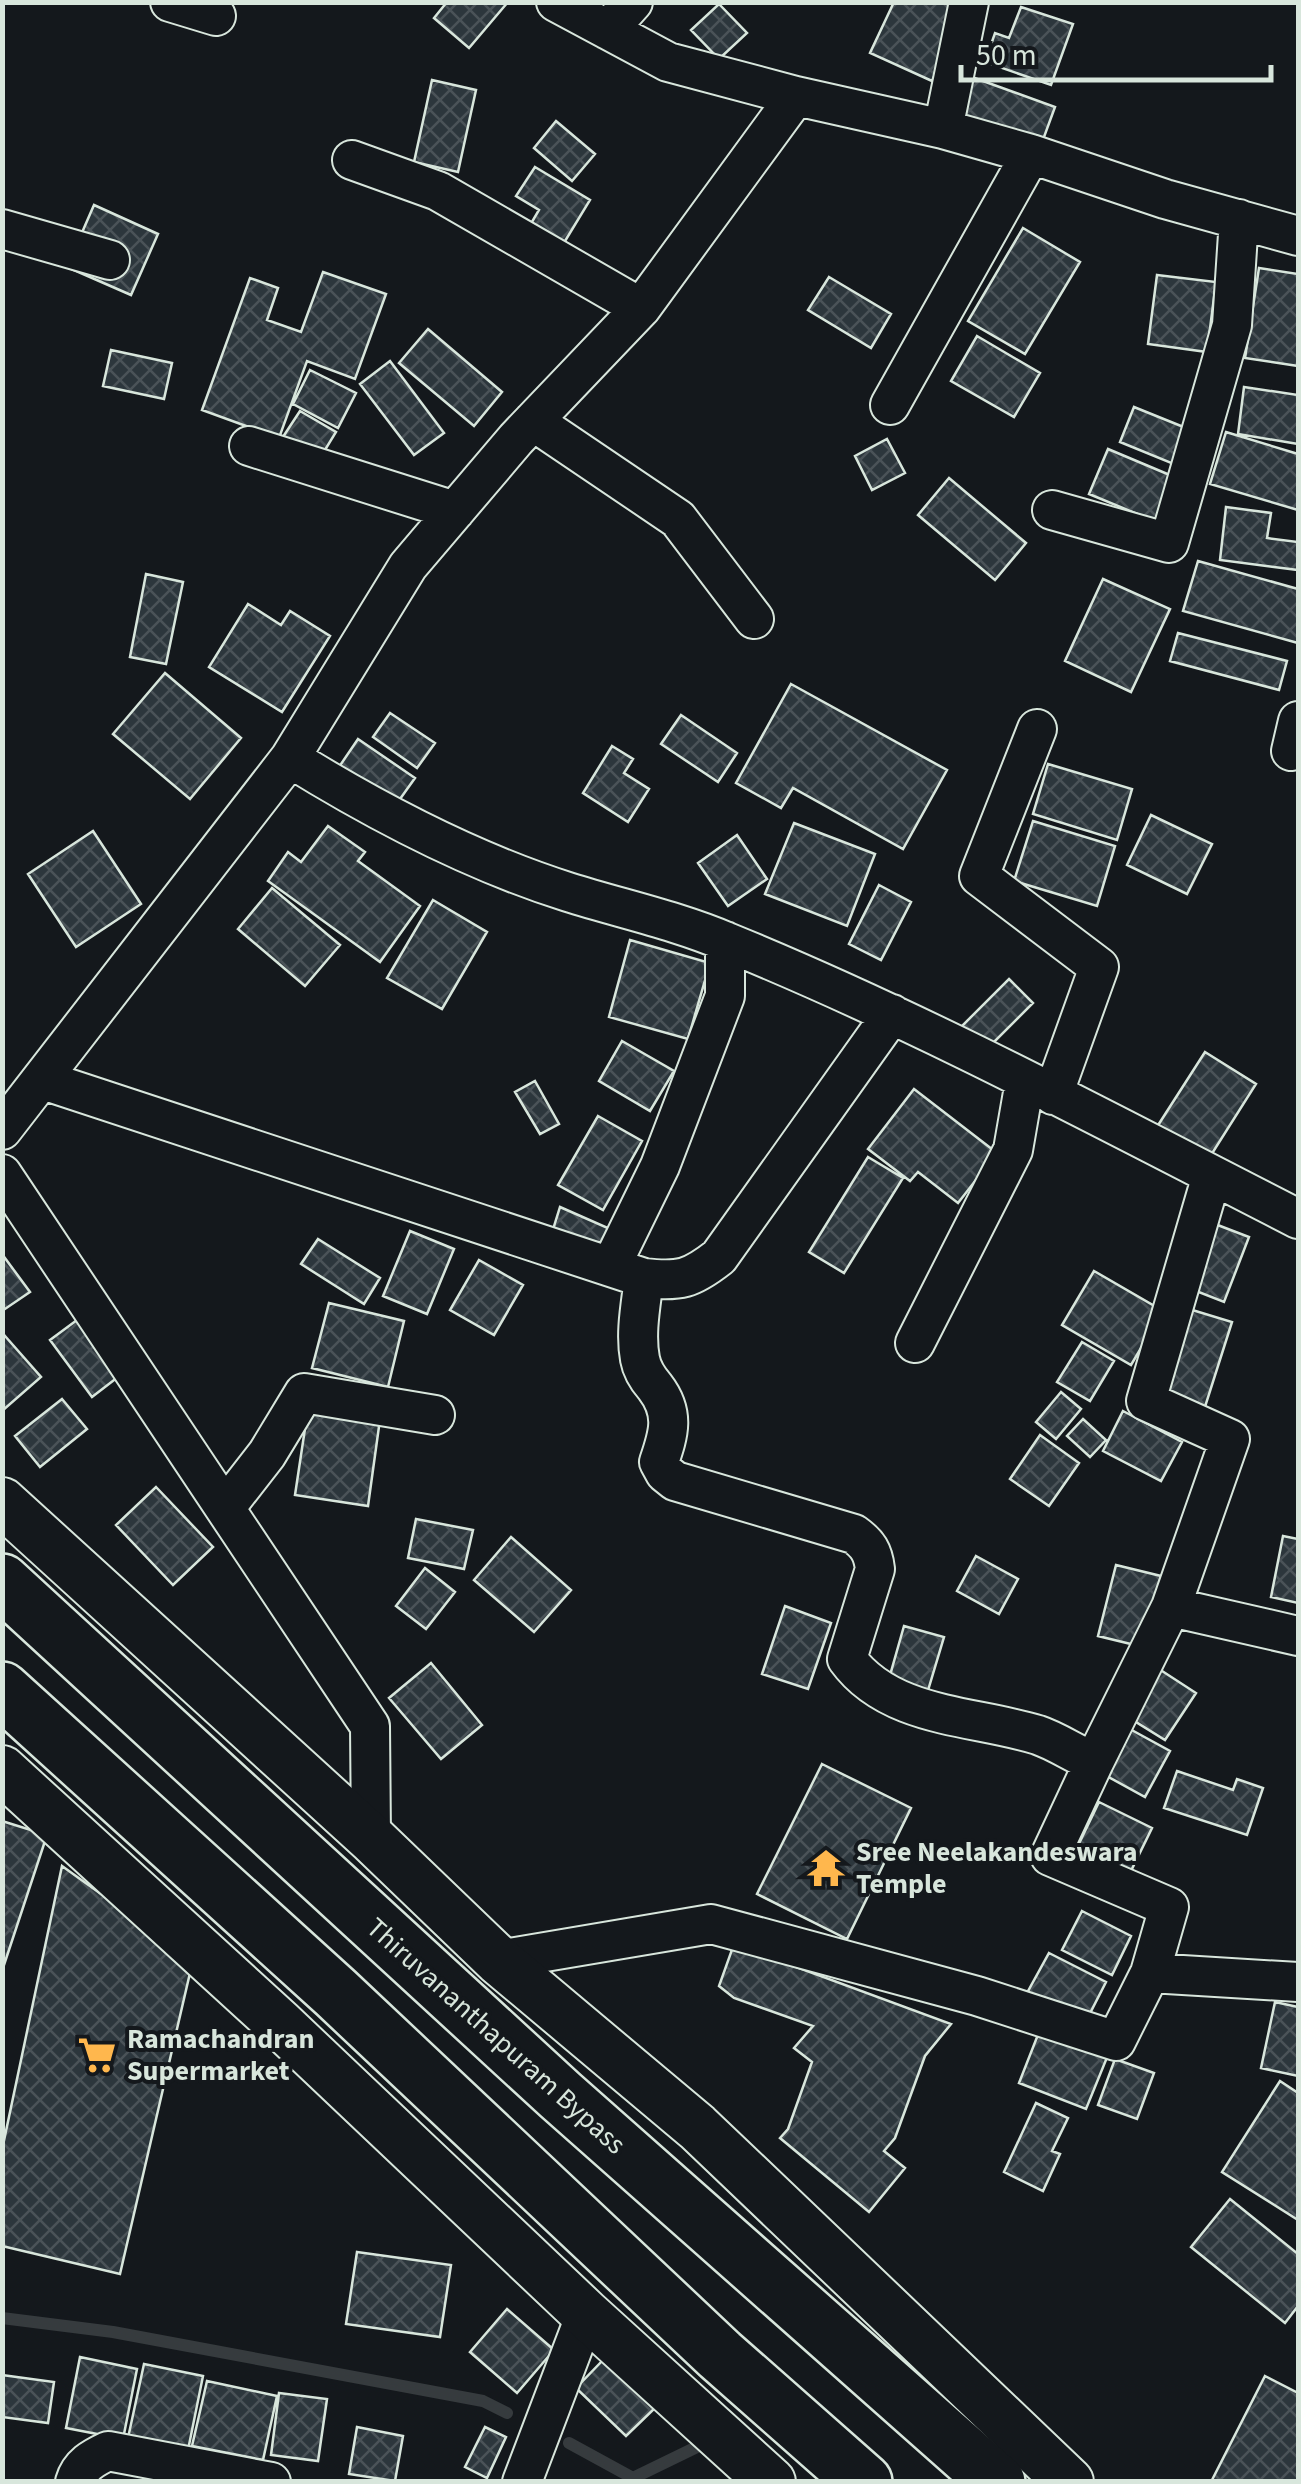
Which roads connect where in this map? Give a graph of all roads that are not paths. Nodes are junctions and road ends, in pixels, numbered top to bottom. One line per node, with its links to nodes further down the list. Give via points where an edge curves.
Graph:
1 (170, 2): 5 (street)
2 (556, 2): 6 (street)
3 (633, 2): 6 (street)
4 (969, 2): 8 (street)
5 (216, 16)
6 (608, 30): 7 (street, via 668,62)
7 (796, 96): 8 (street); 15 (street)
8 (944, 129): 9 (street)
9 (1031, 154): 11 (street); 16 (street)
10 (352, 160): 15 (street, via 438,191)
11 (1239, 220): 13 (street); 19 (street, via 1232,325 1170,544)
12 (2, 229): 14 (street)
13 (1298, 236)
14 (110, 260)
15 (640, 308): 17 (street)
16 (890, 405)
17 (533, 421): 20 (street); 21 (street, via 678,519)
18 (250, 446): 20 (street)
19 (1052, 510)
20 (455, 511): 23 (street, via 408,566)
21 (754, 619)
22 (1037, 728): 27 (street, via 979,876 1099,967)
23 (290, 758): 24 (street, via 453,847); 26 (street)
24 (725, 941): 25 (street); 32 (street, via 725,996)
25 (892, 1014): 27 (street); 32 (street, via 718,1257 694,1277 666,1281)
26 (43, 1080): 28 (street); 32 (street)
27 (1039, 1088): 30 (street); 33 (street)
28 (2, 1130)
29 (2, 1174): 36 (street)
30 (1212, 1175): 31 (street); 38 (street, via 1146,1401 1230,1439)
31 (1298, 1219)
32 (628, 1272): 41 (street, via 640,1362 670,1418 659,1462 665,1473 866,1543 875,1569 847,1659 861,1678 908,1704 1042,1736)
33 (915, 1342)
34 (434, 1415): 36 (street, via 304,1393)
35 (2, 1502): 43 (street)
36 (224, 1508): 43 (street, via 370,1726)
37 (2, 1582): 53 (highway, Thiruvananthapuram Bypass, via 560,2095)
38 (1172, 1606): 39 (street); 41 (street)
39 (1298, 1636)
40 (2, 1690): 52 (highway)
41 (1094, 1762): 45 (street, via 1050,1856 1169,1907)
42 (2, 1770): 47 (street)
43 (371, 1838): 44 (street)
44 (498, 1960): 45 (street, via 711,1924 1116,2041); 54 (street, via 698,2127)
45 (1150, 1973): 46 (street)
46 (1298, 1982)
47 (586, 2314): 50 (street); 51 (street)
48 (75, 2482): 49 (street, via 78,2472 108,2451)
49 (272, 2482)
50 (522, 2482)
51 (771, 2482)
52 (864, 2482)
53 (996, 2482)
54 (1069, 2482)

